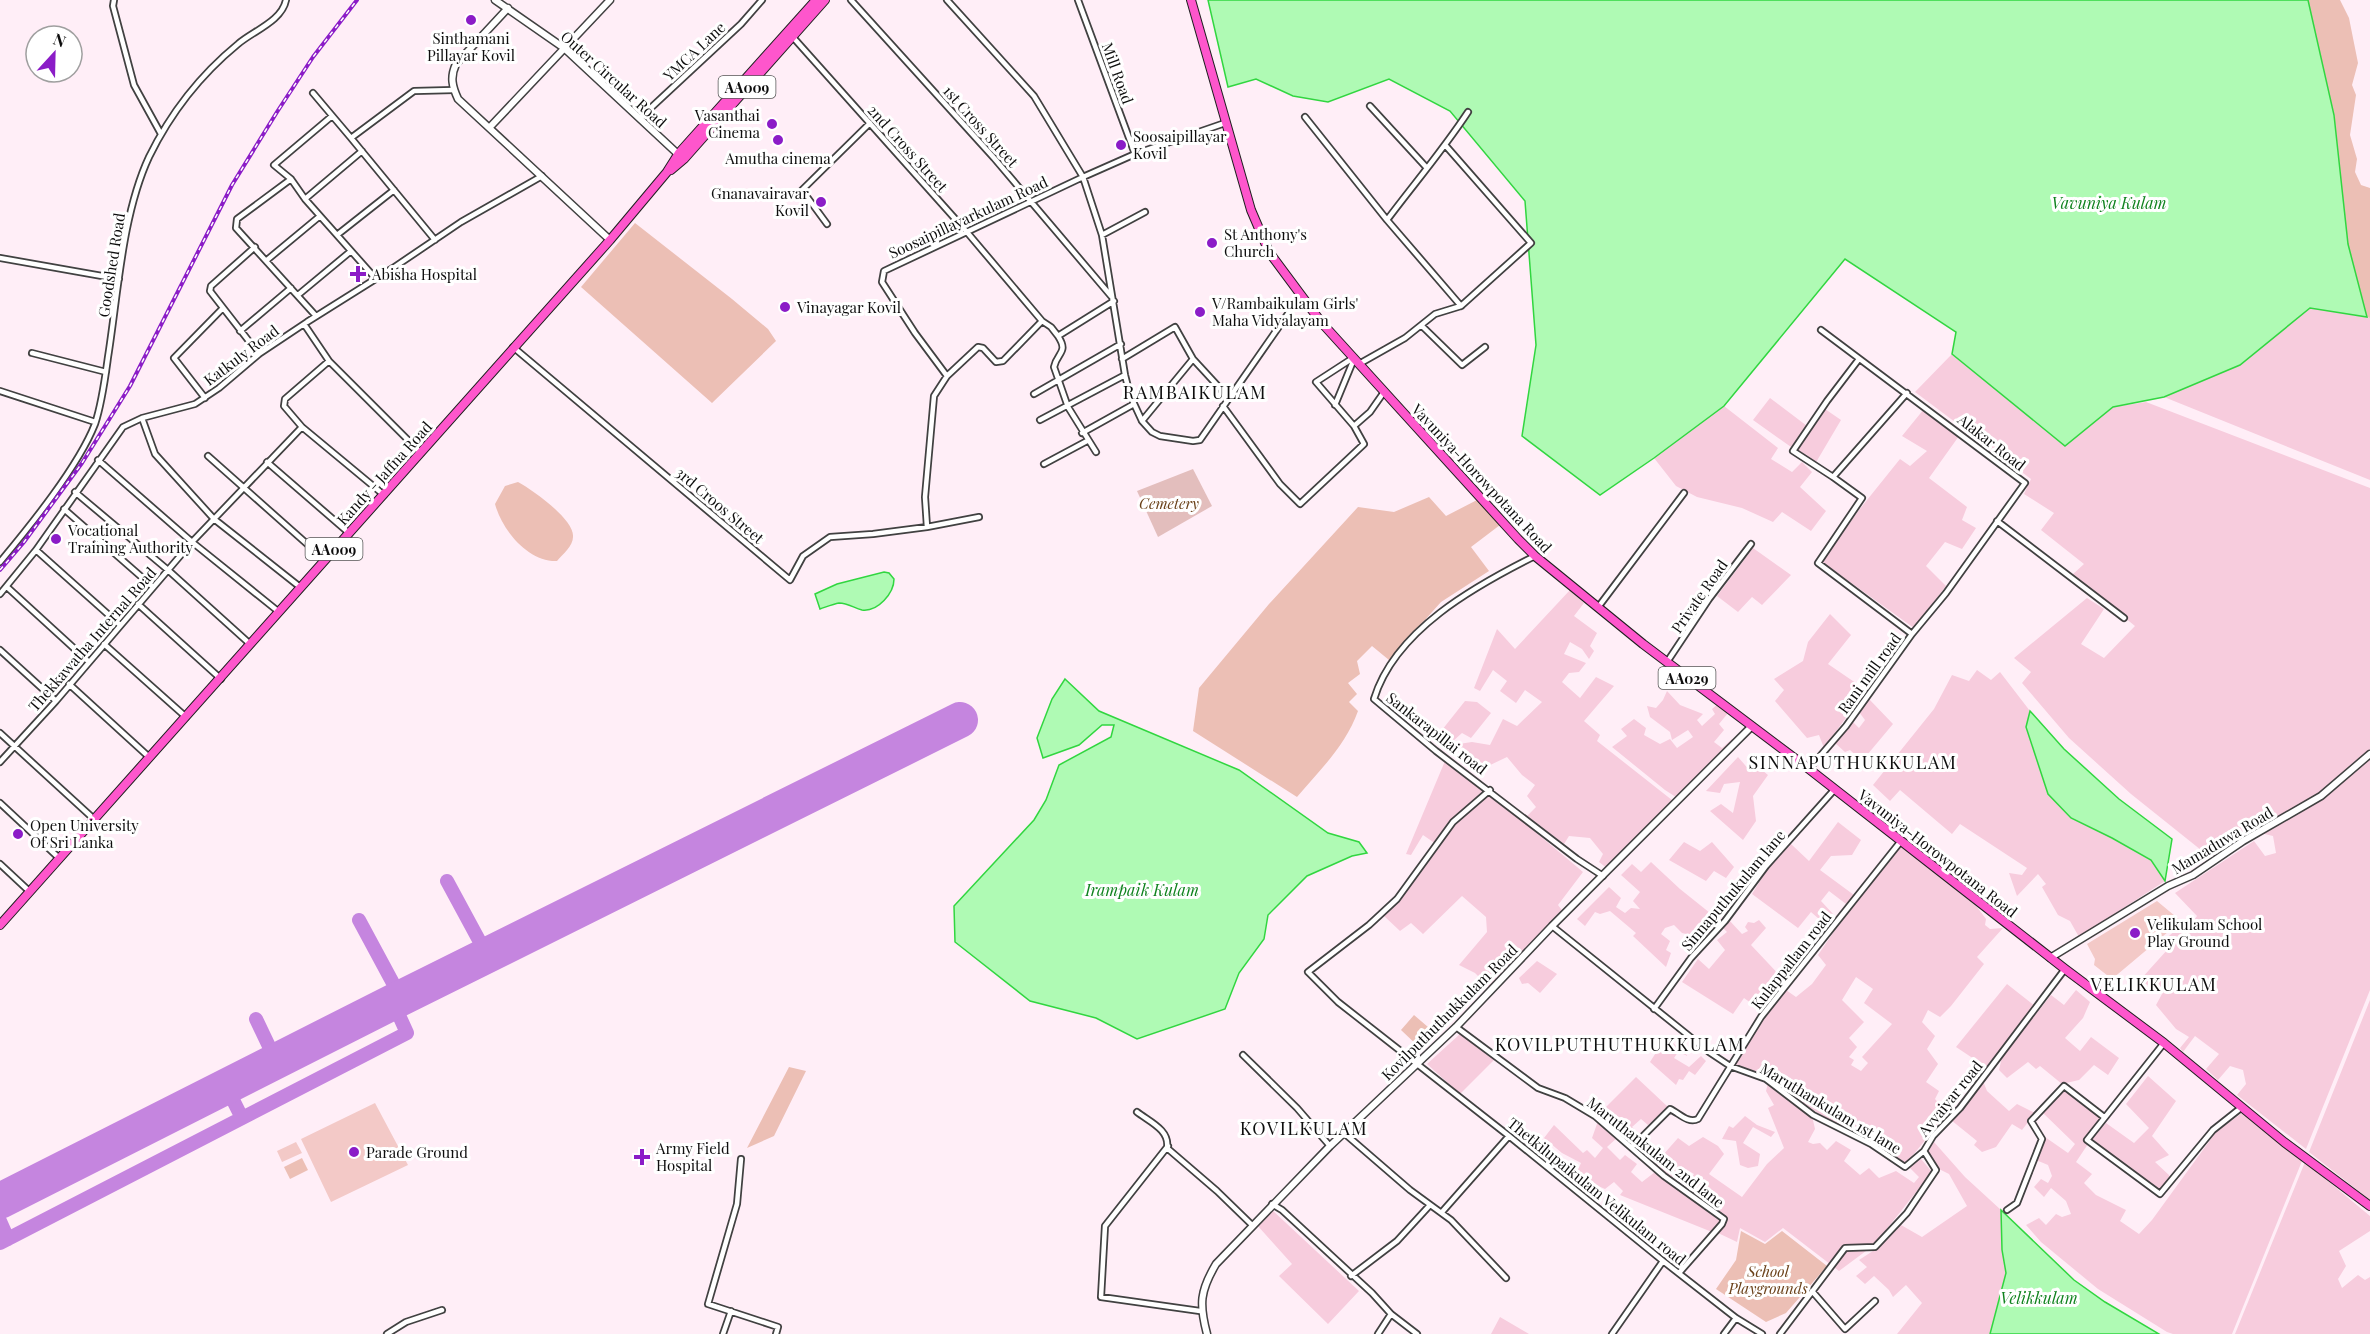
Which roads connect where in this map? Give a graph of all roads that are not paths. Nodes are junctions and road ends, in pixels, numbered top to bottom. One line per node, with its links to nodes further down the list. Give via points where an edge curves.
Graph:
1 (114, 0): 25 (street, via 134,85)
2 (286, 0): 25 (street, Goodshed Road, via 282,13 240,42 198,80)
3 (495, 0): 12 (street, Outer Circular Road)
4 (610, 0): 14 (street)
5 (762, 0): 20 (street, YMCA Lane)
6 (825, 0): 11 (highway, Kandy - Jaffna Road / AA009)
7 (851, 0): 37 (street, 1st Cross Street)
8 (947, 0): 33 (street, via 1034,96)
9 (1078, 0): 29 (street, Mill Road)
10 (1191, 0): 23 (highway, Vavuniya-Horowpotana Road / AA029)
11 (815, 4): 13 (highway, Kandy - Jaffna Road / AA009)
12 (508, 8): 14 (street, Outer Circular Road); 15 (street, via 456,64)
13 (790, 34): 22 (street, 2nd Cross Street); 30 (highway, Kandy - Jaffna Road / AA009)
14 (564, 48): 20 (street, Outer Circular Road); 24 (street)
15 (454, 90): 24 (street, via 458,99); 26 (street, via 414,91)
16 (312, 93): 19 (street)
17 (1370, 106): 31 (street)
18 (1468, 112): 27 (street)
19 (332, 116): 26 (street); 34 (street, via 274,165)
20 (641, 117): 30 (street, Outer Circular Road)
21 (1305, 117): 40 (street)
22 (870, 123): 41 (street, via 802,190); 42 (street, 2nd Cross Street)
23 (1225, 123): 29 (street, Soosaipillayarkulam Road); 55 (highway, Vavuniya-Horowpotana Road / AA029, via 1258,230)
24 (490, 127): 32 (street)
25 (161, 134): 51 (street, Goodshed Road, via 135,196)
26 (351, 138): 28 (street)
27 (1446, 146): 31 (street); 57 (street, via 1532,243)
28 (362, 151): 35 (street); 36 (street)
29 (1135, 154): 33 (street, Soosaipillayarkulam Road)
30 (681, 156): 46 (highway, Kandy - Jaffna Road / AA009)
31 (1426, 167): 40 (street)
32 (542, 176): 45 (street, Katkuly Road); 46 (street)
33 (1083, 177): 37 (street, Soosaipillayarkulam Road); 44 (street)
34 (291, 179): 36 (street); 47 (street, via 237,219 236,228)
35 (394, 190): 43 (street); 45 (street)
36 (305, 199): 39 (street)
37 (1030, 201): 42 (street, Soosaipillayarkulam Road); 56 (street, 1st Cross Street)
38 (1145, 212): 44 (street)
39 (320, 216): 43 (street); 50 (street)
40 (1387, 220): 57 (street)
41 (827, 224)
42 (966, 231): 60 (street, 2nd Cross Street); 78 (street, Soosaipillayarkulam Road, via 886,269 882,279)
43 (338, 235): 48 (street)
44 (1102, 236): 56 (street)
45 (435, 240): 52 (street, Katkuly Road)
46 (610, 240): 67 (highway, Kandy - Jaffna Road / AA009)
47 (255, 247): 50 (street); 58 (street, via 211,286 210,295)
48 (351, 251): 52 (street); 54 (street)
49 (0, 258): 51 (street)
50 (267, 260): 53 (street)
51 (119, 279): 76 (street, Goodshed Road)
52 (376, 279): 59 (street, Katkuly Road)
53 (291, 288): 54 (street); 64 (street)
54 (298, 295): 59 (street)
55 (1300, 295): 74 (highway, Vavuniya-Horowpotana Road / AA029); 85 (street)
56 (1113, 299): 65 (street); 66 (street)
57 (1461, 306): 62 (street, via 1436,314)
58 (222, 309): 64 (street); 84 (street, via 174,358)
59 (316, 316): 61 (street, Katkuly Road)
60 (1042, 321): 65 (street, 2nd Cross Street); 78 (street, via 1003,361 996,362 978,347)
61 (304, 324): 70 (street, Katkuly Road); 75 (street)
62 (1422, 326): 68 (street, via 1462,365); 74 (street)
63 (1821, 330): 73 (street, Alakar Road)
64 (240, 331): 70 (street)
65 (1058, 336): 79 (street, via 1063,349 1055,363)
66 (1121, 344): 71 (street); 79 (street)
67 (513, 347): 99 (highway, Kandy - Jaffna Road / AA009); 113 (street, 3rd Croos Street, via 790,580 803,556 830,537)
68 (1485, 347)
69 (32, 354): 76 (street)
70 (259, 354): 84 (street, Katkuly Road)
71 (1122, 359): 72 (street, via 1174,327); 77 (street)
72 (1193, 359): 85 (street); 92 (street)
73 (1859, 359): 82 (street, Alakar Road); 104 (street, via 1793,451)
74 (1355, 360): 81 (highway, Vavuniya-Horowpotana Road / AA029); 87 (street); 87 (street, via 1316,382)
75 (329, 361): 95 (street, via 283,402); 99 (street)
76 (106, 372): 93 (street, Goodshed Road)
77 (1125, 375): 86 (street); 89 (street)
78 (947, 376): 113 (street, via 934,396 925,497)
79 (1058, 379): 83 (street); 89 (street)
80 (0, 391): 93 (street)
81 (1384, 392): 94 (street); 118 (highway, Vavuniya-Horowpotana Road / AA029)
82 (1906, 393): 104 (street); 112 (street, Alakar Road, via 2025,483)
83 (1034, 394)
84 (205, 398): 90 (street, Katkuly Road)
85 (1228, 398): 88 (street)
86 (1134, 404): 92 (street); 96 (street)
87 (1335, 405): 94 (street)
88 (1223, 406): 92 (street, via 1197,441 1160,436); 94 (street, via 1299,504 1364,444)
89 (1068, 407): 91 (street); 96 (street)
90 (142, 418): 101 (street, Katkuly Road, via 123,427); 111 (street, via 155,454)
91 (1040, 420)
92 (1142, 421)
93 (95, 422): 120 (street, Goodshed Road, via 55,491)
94 (1354, 426)
95 (302, 427): 102 (street, Thekkawatha Internal Road); 108 (street)
96 (1082, 433): 97 (street)
97 (1087, 441): 98 (street); 103 (street)
98 (1096, 452)
99 (421, 453): 108 (highway, Kandy - Jaffna Road / AA009)
100 (208, 456): 105 (street)
101 (98, 460): 106 (street, Katkuly Road); 115 (street)
102 (267, 462): 105 (street, Thekkawatha Internal Road); 114 (street)
103 (1044, 464)
104 (1833, 477): 131 (street, Rani mill road, via 1862,498 1818,564)
105 (242, 489): 111 (street, Thekkawatha Internal Road); 119 (street)
106 (75, 492): 109 (street, Katkuly Road); 121 (street)
107 (1684, 493): 127 (street)
108 (384, 495): 114 (highway, Kandy - Jaffna Road / AA009)
109 (63, 509): 117 (street, Katkuly Road); 123 (street)
110 (979, 517): 113 (street)
111 (214, 519): 115 (street, Thekkawatha Internal Road); 124 (street)
112 (1997, 521): 129 (street); 131 (street, Alakar Road)
113 (927, 527)
114 (349, 533): 119 (highway, Kandy - Jaffna Road / AA009)
115 (192, 542): 121 (street, Thekkawatha Internal Road); 128 (street)
116 (1751, 544): 136 (street, Private Road)
117 (36, 550): 122 (street, Katkuly Road); 130 (street)
118 (1535, 556): 127 (highway, Vavuniya-Horowpotana Road / AA029); 148 (street, Sankarapillai road, via 1489,579 1426,624 1383,676 1374,699)
119 (324, 559): 124 (highway, Kandy - Jaffna Road / AA009)
120 (0, 562)
121 (168, 570): 123 (street, Thekkawatha Internal Road); 133 (street)
122 (7, 587): 125 (street, Katkuly Road); 135 (street)
123 (153, 587): 126 (street, Thekkawatha Internal Road)
124 (300, 587): 128 (highway, Kandy - Jaffna Road / AA009)
125 (0, 594)
126 (138, 604): 130 (street, Thekkawatha Internal Road); 137 (street)
127 (1599, 606): 136 (highway, Vavuniya-Horowpotana Road / AA029)
128 (279, 612): 133 (highway, Kandy - Jaffna Road / AA009)
129 (2124, 618)
130 (120, 625): 132 (street, Thekkawatha Internal Road)
131 (1912, 634): 147 (street, Rani mill road, via 1846,726)
132 (104, 644): 135 (street, Thekkawatha Internal Road); 140 (street)
133 (251, 645): 137 (highway, Kandy - Jaffna Road / AA009)
134 (0, 650): 139 (street)
135 (89, 662): 138 (street, Thekkawatha Internal Road)
136 (1667, 662): 141 (highway, Vavuniya-Horowpotana Road / AA029)
137 (221, 679): 140 (highway, Kandy - Jaffna Road / AA009)
138 (69, 684): 139 (street, Thekkawatha Internal Road); 145 (street)
139 (56, 701): 143 (street, Thekkawatha Internal Road)
140 (186, 717): 145 (highway, Kandy - Jaffna Road / AA009)
141 (1752, 726): 147 (highway, Vavuniya-Horowpotana Road / AA029); 155 (street, Kovilputhuthukkulam Road)
142 (0, 733): 143 (street)
143 (14, 746): 146 (street, Thekkawatha Internal Road); 151 (street)
144 (2370, 754): 159 (street, Mamaduwa Road, via 2321,796)
145 (148, 758): 151 (highway, Kandy - Jaffna Road / AA009)
146 (0, 762)
147 (1809, 769): 149 (highway, Vavuniya-Horowpotana Road / AA029)
148 (1490, 790): 155 (street, Sankarapillai road); 165 (street, Thetkilupaikulam Velikulam road, via 1453,822 1397,899 1308,972 1338,1002)
149 (1834, 790): 152 (highway, Vavuniya-Horowpotana Road / AA029); 161 (street, Sinnaputhukulam lane, via 1766,866)
150 (0, 803): 153 (street)
151 (95, 820): 153 (highway, Kandy - Jaffna Road / AA009)
152 (1901, 841): 159 (highway, Vavuniya-Horowpotana Road / AA029); 166 (street, Kulappallam road, via 1761,1017)
153 (60, 859): 156 (highway, Kandy - Jaffna Road / AA009)
154 (0, 864): 156 (street)
155 (1603, 876): 158 (street, Kovilputhuthukkulam Road)
156 (30, 891): 157 (highway, Kandy - Jaffna Road / AA009)
157 (0, 925)
158 (1552, 926): 161 (street, Maruthankulam 1st lane); 162 (street, Kovilputhuthukkulam Road)
159 (2050, 958): 160 (highway, Vavuniya-Horowpotana Road / AA029)
160 (2065, 969): 163 (highway, Vavuniya-Horowpotana Road / AA029); 175 (street, Avvaiyar road)
161 (1654, 1009): 166 (street, Maruthankulam 1st lane)
162 (1456, 1027): 165 (street, Kovilputhuthukkulam Road); 174 (street, Maruthankulam 2nd lane, via 1538,1088 1595,1116)
163 (2164, 1043): 167 (highway, Vavuniya-Horowpotana Road / AA029); 169 (street)
164 (1243, 1055): 173 (street)
165 (1417, 1064): 170 (street, Kovilputhuthukkulam Road); 171 (street, Thetkilupaikulam Velikulam road)
166 (1730, 1066): 174 (street, Kulappallam road, via 1698,1119 1693,1122 1670,1109); 175 (street, Maruthankulam 1st lane, via 1766,1080 1813,1115 1871,1144 1905,1167)
167 (2241, 1107): 169 (street, via 2213,1130 2160,1194 2087,1140); 179 (highway, Vavuniya-Horowpotana Road / AA029)
168 (1137, 1112): 172 (street, via 1163,1132)
169 (2104, 1117): 180 (street, via 2064,1086 2031,1121 2042,1139 2017,1203)
170 (1344, 1133): 173 (street, Kovilputhuthukkulam Road); 178 (street)
171 (1509, 1136): 181 (street); 183 (street, Thetkilupaikulam Velikulam road)
172 (1168, 1146): 182 (street); 191 (street, via 1105,1226 1101,1297)
173 (1330, 1146): 177 (street, Kovilputhuthukkulam Road)
174 (1632, 1147): 184 (street, Maruthankulam 2nd lane, via 1664,1176 1724,1219)
175 (1924, 1151): 187 (street, Avvaiyar road, via 1936,1170 1907,1213 1875,1247 1845,1248)
176 (741, 1159): 190 (street, via 737,1204 708,1304)
177 (1272, 1204): 182 (street, Kovilputhuthukkulam Road); 185 (street)
178 (1430, 1205): 181 (street); 185 (street, via 1397,1241)
179 (2370, 1206)
180 (2007, 1210)
181 (1442, 1212): 186 (street)
182 (1252, 1225): 191 (street, Kovilputhuthukkulam Road, via 1216,1264)
183 (1663, 1261): 184 (street, Thetkilupaikulam Velikulam road); 200 (street)
184 (1679, 1273): 193 (street, Thetkilupaikulam Velikulam road)
185 (1352, 1276): 192 (street)
186 (1506, 1278)
187 (1812, 1291): 188 (street, via 1845,1329); 203 (street, Avvaiyar road)
188 (1875, 1301)
189 (442, 1310): 194 (street, via 406,1322)
190 (731, 1311): 195 (street); 196 (street, via 778,1327)
191 (1200, 1311): 197 (street)
192 (1391, 1314): 198 (street); 199 (street)
193 (1736, 1318): 201 (street); 202 (street, Thetkilupaikulam Velikulam road)
194 (387, 1334)
195 (723, 1334)
196 (776, 1334)
197 (1207, 1334)
198 (1378, 1334)
199 (1417, 1334)
200 (1612, 1334)
201 (1724, 1334)
202 (1762, 1334)
203 (1780, 1334)

